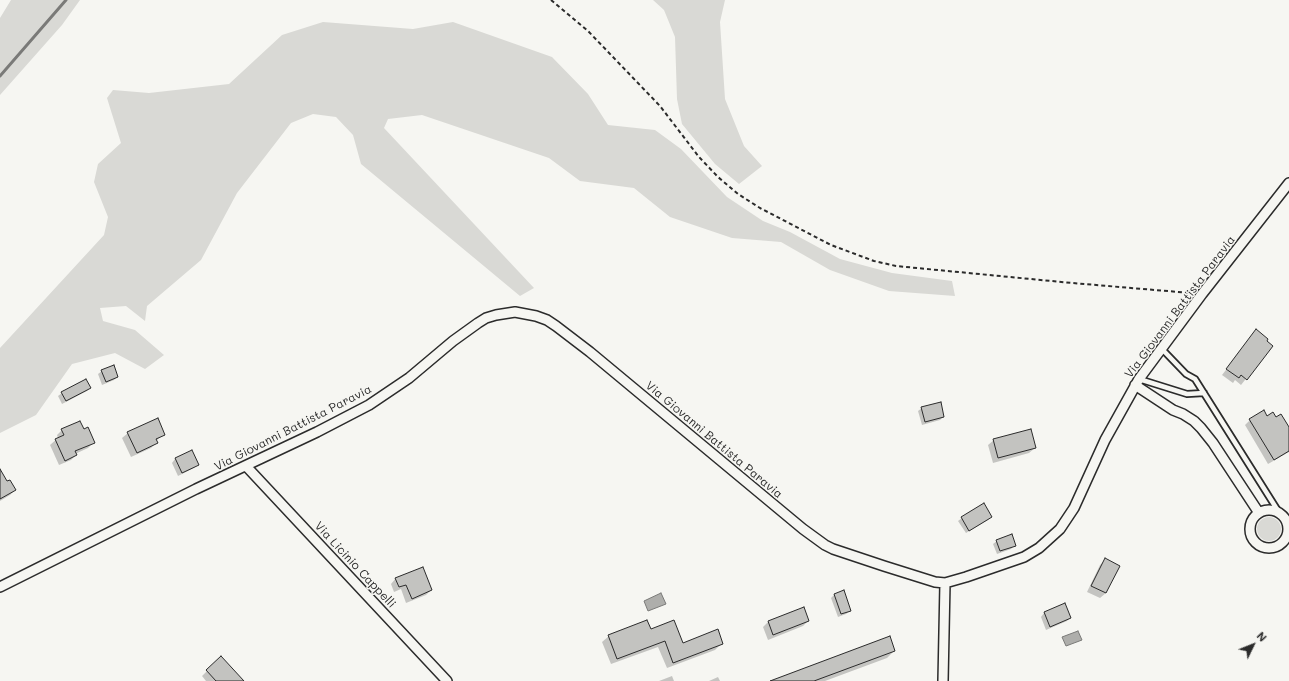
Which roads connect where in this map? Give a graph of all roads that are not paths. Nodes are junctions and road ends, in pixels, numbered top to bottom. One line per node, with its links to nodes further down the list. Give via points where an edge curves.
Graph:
1 (1289, 183): 2 (street, Via Giovanni Battista Paravia)
2 (1161, 348): 3 (street, Via Giovanni Battista Paravia); 4 (lane, via 1186,374 1195,379)
3 (1137, 382): 4 (lane, via 1188,394); 6 (street, via 1172,410 1183,414 1201,428); 8 (street, Via Giovanni Battista Paravia, via 1104,440 1074,508 1060,529 1039,548 1024,557)
4 (1204, 393): 7 (lane)
5 (246, 466): 8 (street, Via Giovanni Battista Paravia, via 369,405 409,378 453,341 486,318 505,313 527,314 547,320 590,352 819,541 833,549 884,566); 9 (street, Via Giovanni Battista Paravia); 10 (street, Via Licinio Cappelli)
6 (1259, 513): 7 (street, via 1266,510); 7 (street, via 1254,518 1250,532 1258,545 1265,548 1279,546 1285,540 1288,534)
7 (1285, 516)
8 (945, 583): 11 (street)
9 (0, 586)
10 (447, 681)
11 (943, 681)

